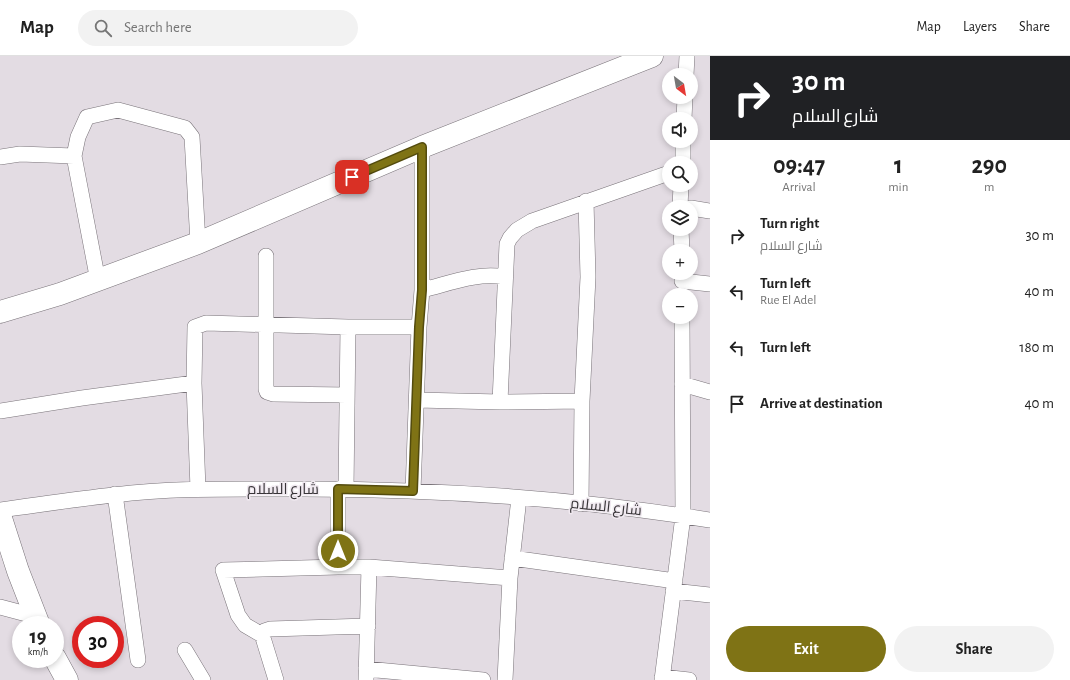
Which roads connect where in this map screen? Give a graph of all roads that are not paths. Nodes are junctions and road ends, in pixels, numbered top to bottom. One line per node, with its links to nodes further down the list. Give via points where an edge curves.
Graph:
1 (652, 56): 4 (main road)
2 (687, 56): 3 (street)
3 (686, 68)
4 (422, 147): 11 (main road); 17 (street)
5 (74, 156): 6 (street, via 20,154); 11 (street, via 78,137 87,117 118,110 185,128 192,137); 14 (street)
6 (0, 157)
7 (662, 175): 8 (street)
8 (586, 201): 13 (street, via 532,221 516,230 506,244); 31 (street, via 588,277)
9 (698, 209): 10 (street)
10 (710, 211)
11 (198, 243): 14 (main road)
12 (266, 256): 20 (street)
13 (504, 277): 17 (street, via 477,277); 30 (street)
14 (98, 281): 18 (main road)
15 (682, 283): 16 (street)
16 (710, 284)
17 (422, 290): 24 (street)
18 (60, 294): 19 (main road); 22 (main road)
19 (0, 312)
20 (265, 324): 23 (street); 25 (street, via 206,323 195,327); 28 (street, via 267,392)
21 (682, 324): 26 (street)
22 (0, 325)
23 (348, 327): 24 (street); 28 (street)
24 (419, 327): 29 (street)
25 (194, 383): 32 (street); 33 (street)
26 (682, 384): 27 (street); 41 (street)
27 (710, 392)
28 (347, 396): 34 (street)
29 (417, 400): 30 (street); 35 (street)
30 (500, 402): 31 (street)
31 (582, 402): 38 (street)
32 (0, 411)
33 (198, 489): 34 (street, شارع السلام); 36 (street, شارع السلام)
34 (342, 489): 35 (street, شارع السلام); 44 (street)
35 (413, 491): 37 (street, شارع السلام)
36 (114, 494): 39 (street, شارع السلام); 55 (street)
37 (519, 498): 38 (street, شارع السلام); 43 (street)
38 (581, 504): 41 (street, شارع السلام)
39 (0, 510)
40 (0, 515): 51 (main road)
41 (684, 516): 42 (street, شارع السلام); 47 (street)
42 (710, 520)
43 (512, 558): 46 (street); 47 (street)
44 (338, 567): 45 (street); 53 (street, via 224,570 238,615 245,625)
45 (369, 568): 46 (street); 52 (street)
46 (510, 578): 63 (street)
47 (674, 586): 48 (street); 58 (street)
48 (710, 595)
49 (0, 607): 50 (street)
50 (24, 616)
51 (35, 616)
52 (368, 626): 53 (street, via 270,629); 57 (street)
53 (262, 635): 61 (street)
54 (185, 650): 60 (street)
55 (138, 660)
56 (61, 668): 59 (main road)
57 (366, 675): 62 (street)
58 (662, 679): 64 (street)
59 (68, 680)
60 (203, 680)
61 (276, 680)
62 (483, 680)
63 (505, 680)
64 (689, 680)

